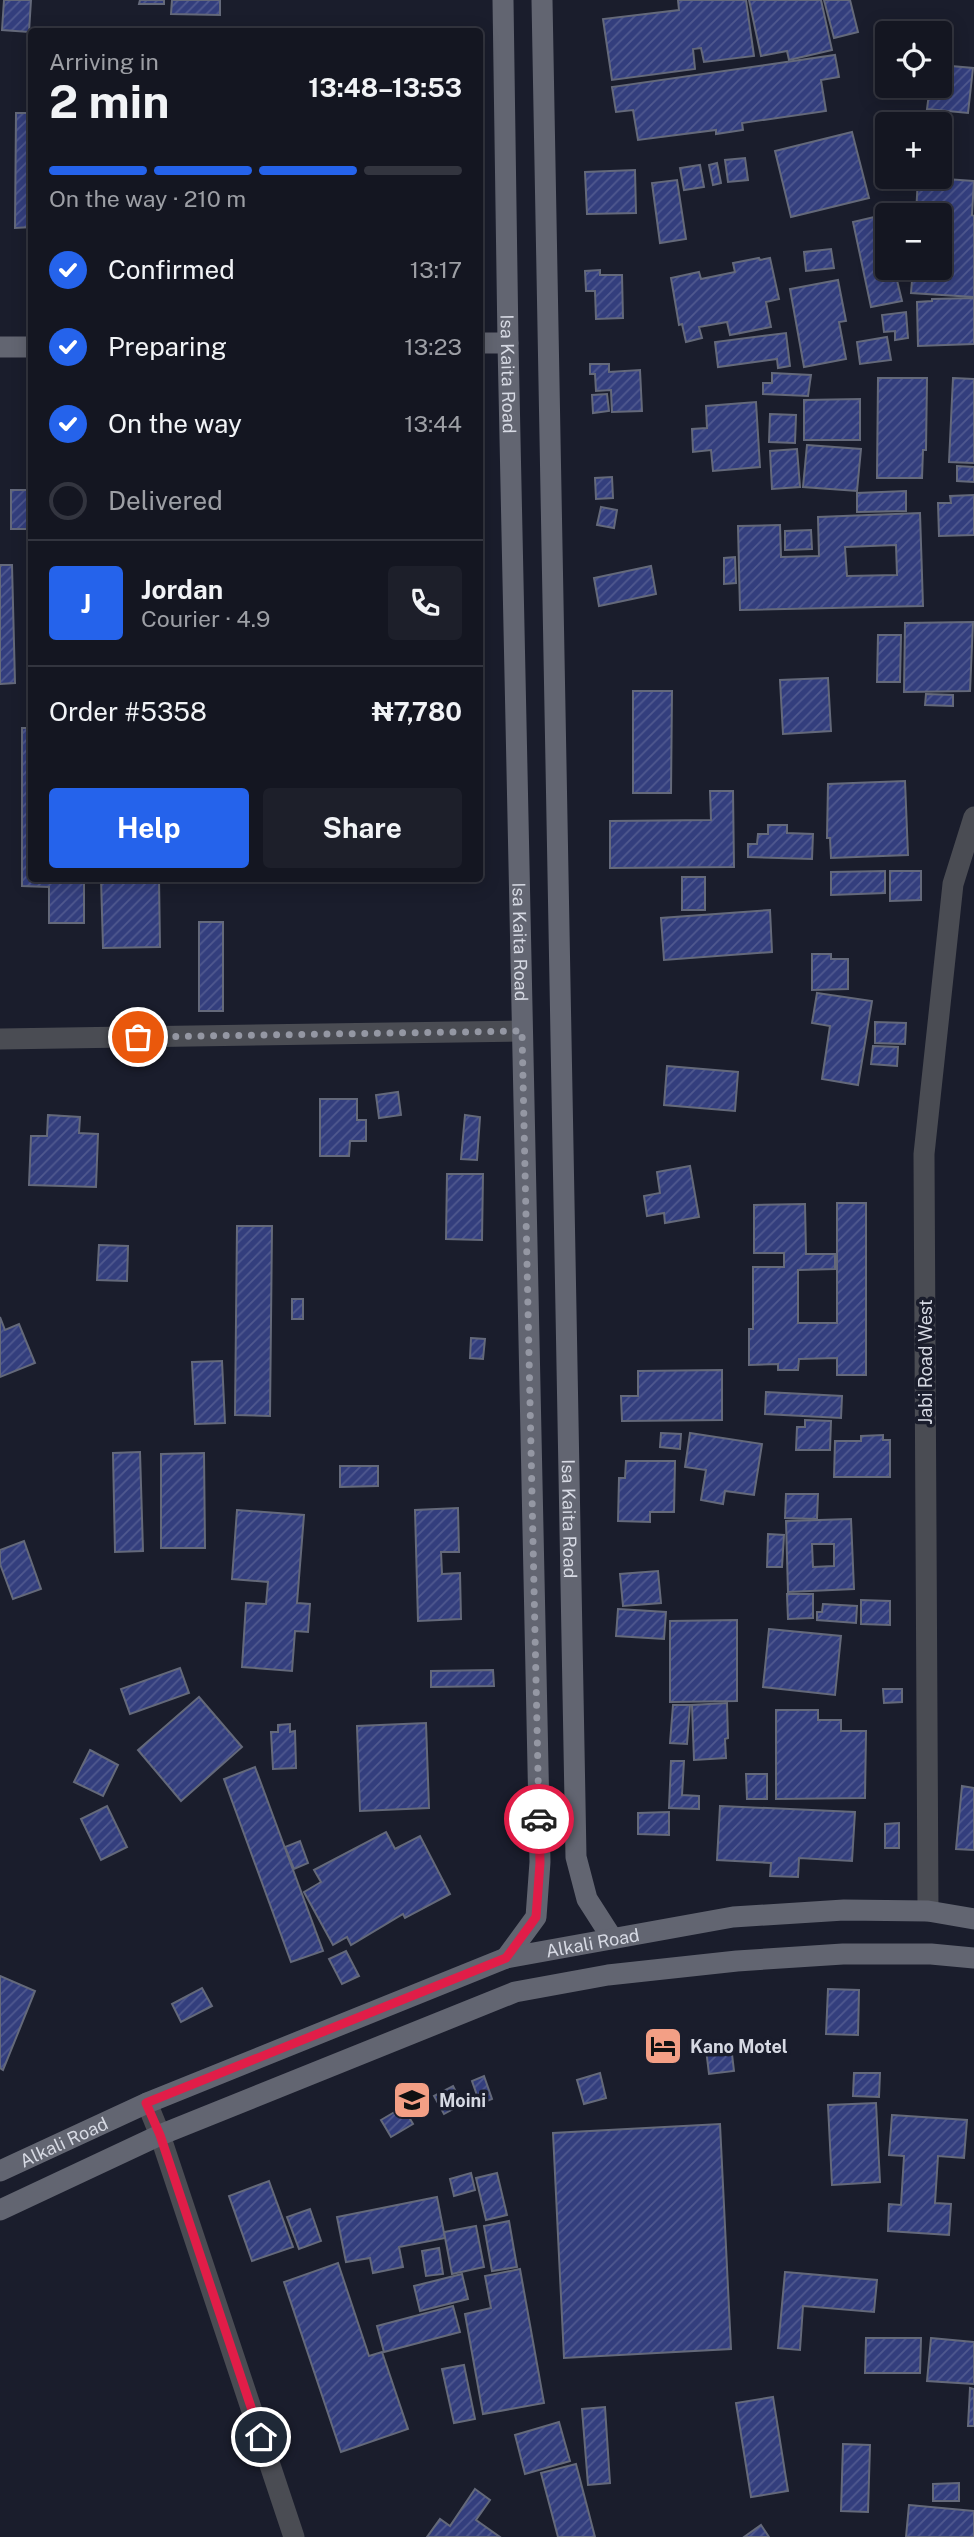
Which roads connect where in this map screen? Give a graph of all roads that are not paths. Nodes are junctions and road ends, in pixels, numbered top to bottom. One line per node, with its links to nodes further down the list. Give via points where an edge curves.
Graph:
1 (503, 0): 4 (main road, Isa Kaita Road)
2 (542, 0): 10 (main road, Isa Kaita Road)
3 (483, 343): 4 (main road)
4 (508, 343): 8 (main road, Isa Kaita Road)
5 (0, 347): 6 (main road)
6 (28, 347)
7 (974, 817): 12 (street, Jabi Road West, via 953,884 924,1154)
8 (522, 1031): 9 (street); 11 (main road, Isa Kaita Road)
9 (0, 1039)
10 (568, 1382): 11 (main road); 14 (main road, Isa Kaita Road, via 576,1857 587,1899)
11 (531, 1386): 15 (main road, Isa Kaita Road, via 540,1863 536,1917)
12 (928, 1911): 13 (main road, Alkali Road); 14 (main road, Alkali Road, via 844,1910 733,1917)
13 (974, 1919)
14 (612, 1938): 15 (main road, Alkali Road)
15 (506, 1958): 17 (main road, Alkali Road)
16 (974, 1958): 18 (main road, Alkali Road, via 843,1954 737,1961 608,1975 515,1992)
17 (146, 2103): 18 (street); 19 (main road, Alkali Road)
18 (160, 2135): 20 (main road, Alkali Road); 21 (street)
19 (0, 2171)
20 (0, 2210)
21 (294, 2537)

